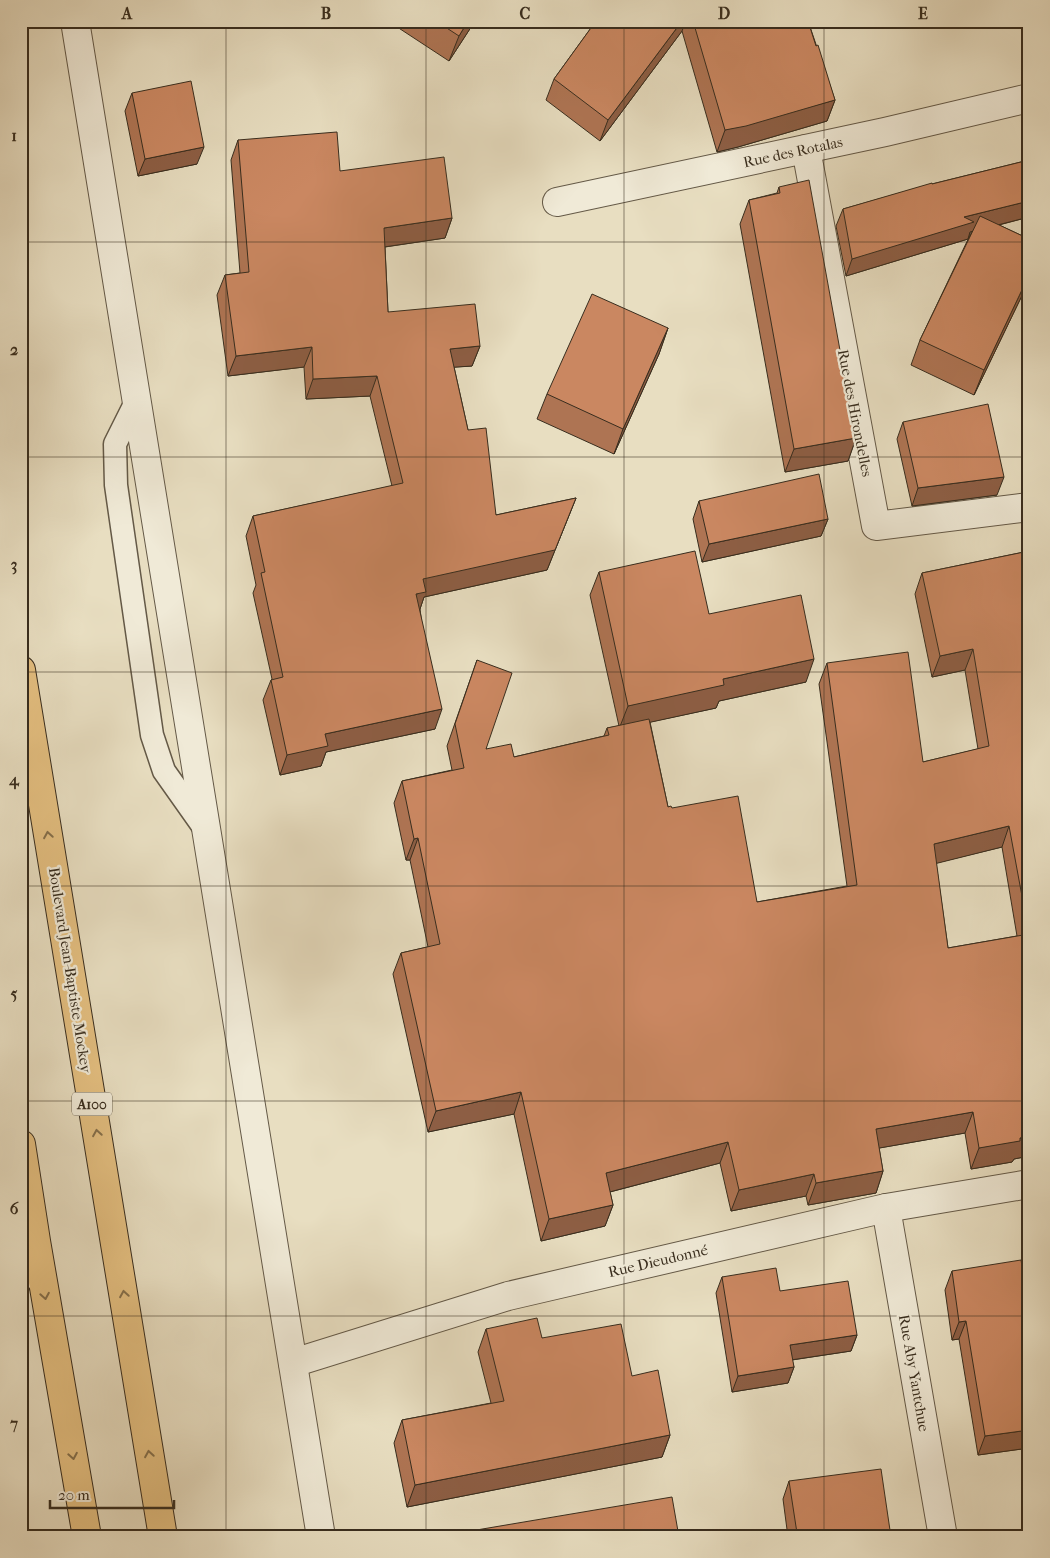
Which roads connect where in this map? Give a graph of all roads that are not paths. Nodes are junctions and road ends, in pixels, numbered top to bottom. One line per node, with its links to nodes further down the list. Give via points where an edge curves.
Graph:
1 (75, 21): 5 (street)
2 (1029, 98): 3 (street, Rue des Rotalas)
3 (806, 149): 4 (street, Rue des Rotalas); 6 (street, Rue des Hirondelles, via 876,526)
4 (557, 202)
5 (136, 400): 8 (street); 8 (lane, via 115,444 116,485 152,735 164,771)
6 (1029, 506)
7 (21, 670): 16 (highway, Boulevard Jean-Baptiste Mockey / A100, one-way to 7)
8 (206, 830): 14 (street)
9 (21, 1144): 12 (highway)
10 (1029, 1184): 11 (street, Rue Dieudonné)
11 (886, 1208): 14 (street, Rue Dieudonné, via 508,1296); 18 (street, Rue Aby Yantchue)
12 (36, 1241): 13 (lane); 15 (highway, one-way to 15)
13 (21, 1281)
14 (293, 1363): 17 (street)
15 (87, 1537)
16 (163, 1537)
17 (321, 1537)
18 (943, 1537)

